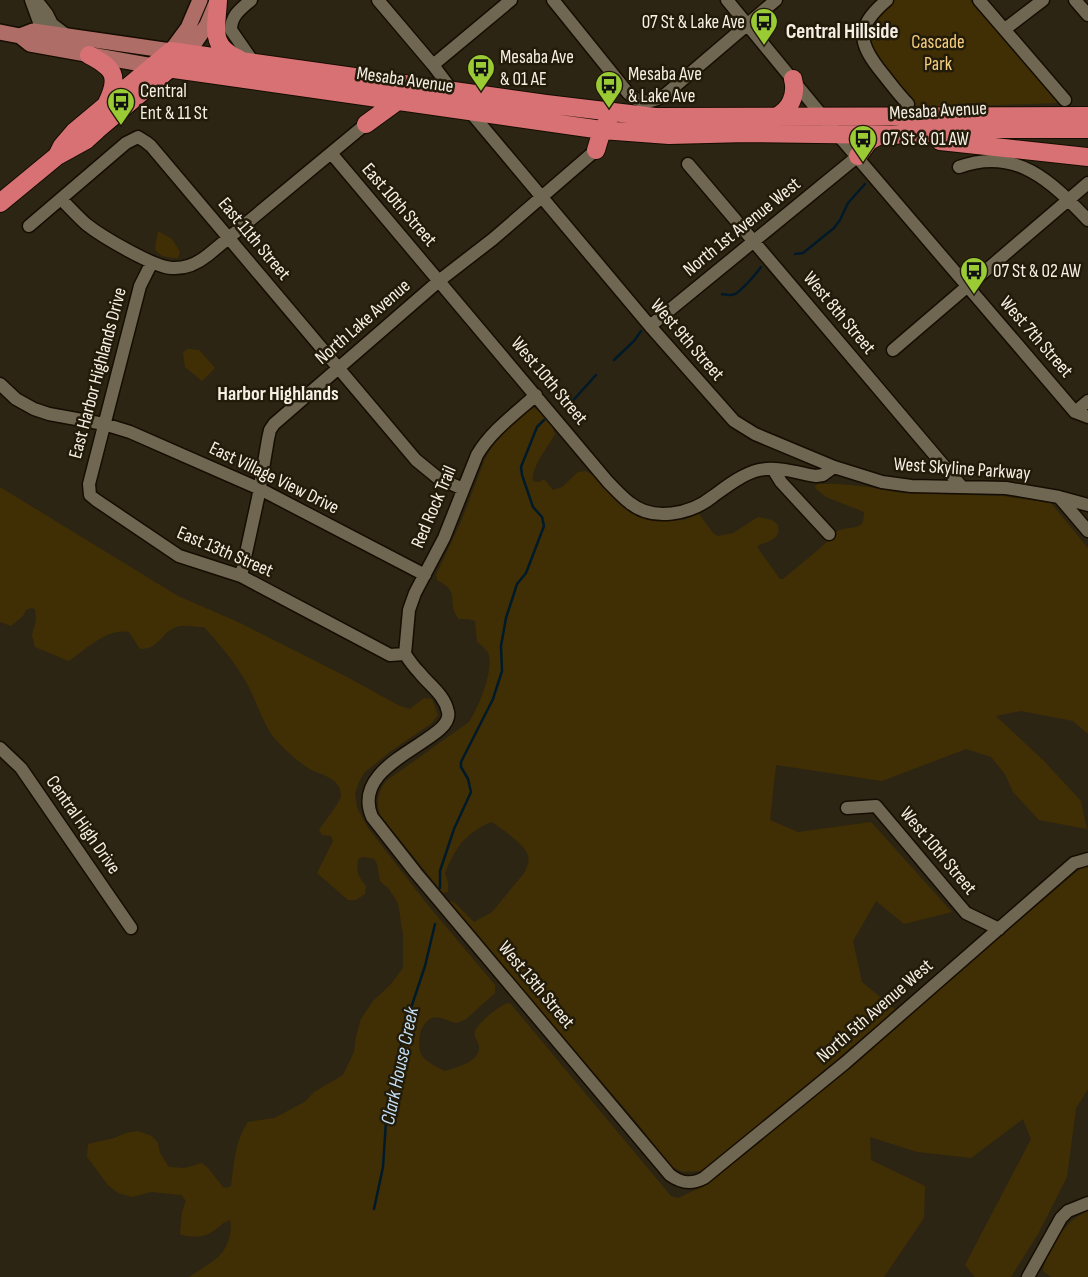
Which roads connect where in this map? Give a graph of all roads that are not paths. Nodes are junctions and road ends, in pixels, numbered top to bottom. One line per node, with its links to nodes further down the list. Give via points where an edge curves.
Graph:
1 (32, 0): 18 (street, via 47,14 52,24); 19 (street)
2 (200, 0): 21 (main road)
3 (217, 0): 21 (main road, via 207,25); 24 (highway, via 218,42 228,54)
4 (251, 0): 24 (street, via 236,13 231,30)
5 (378, 0): 22 (street, West 9th Street)
6 (510, 0): 22 (street)
7 (553, 0): 15 (street, via 628,93 641,102 653,102 666,94)
8 (727, 0): 15 (street, West 7th Street)
9 (776, 0): 15 (street)
10 (887, 0): 31 (street, via 869,16 864,44 868,55)
11 (979, 0): 16 (street)
12 (1043, 0): 16 (street)
13 (1075, 0): 14 (street)
14 (1088, 15)
15 (747, 24): 25 (street, West 7th Street)
16 (1005, 29): 29 (street)
17 (0, 32): 19 (main road, Mesaba Avenue, via 20,36 30,44)
18 (69, 37): 19 (main road, Mesaba Avenue); 21 (main road, Mesaba Avenue)
19 (43, 40): 20 (main road, Mesaba Avenue)
20 (89, 55): 23 (main road, Mesaba Avenue); 30 (highway, via 106,64 113,73 114,85)
21 (176, 58): 23 (highway); 24 (highway, Mesaba Avenue); 27 (highway)
22 (432, 65): 26 (street, West 9th Street)
23 (153, 66): 30 (highway)
24 (253, 69): 26 (highway, Mesaba Avenue); 27 (highway, via 178,81); 28 (highway, Mesaba Avenue)
25 (792, 79): 35 (street, West 7th Street); 36 (highway, via 791,102 785,112)
26 (451, 90): 32 (street, West 9th Street); 33 (highway, Mesaba Avenue)
27 (139, 95): 46 (highway, via 86,140)
28 (399, 100): 32 (highway, Mesaba Avenue); 38 (highway)
29 (1065, 100)
30 (106, 104): 46 (highway, via 67,139)
31 (908, 104)
32 (469, 110): 40 (highway, Mesaba Avenue); 53 (street, West 9th Street)
33 (619, 114): 36 (highway, Mesaba Avenue); 40 (highway)
34 (1088, 116): 37 (highway, Mesaba Avenue)
35 (824, 117): 36 (highway, Mesaba Avenue); 37 (highway, Mesaba Avenue); 42 (street, West 7th Street)
36 (775, 118)
37 (993, 122): 39 (highway, Mesaba Avenue); 43 (highway, Mesaba Avenue)
38 (366, 124): 45 (street)
39 (1088, 129)
40 (602, 130): 41 (highway, Mesaba Avenue); 44 (highway)
41 (632, 133): 42 (highway, Mesaba Avenue); 44 (highway, via 615,138)
42 (838, 135): 43 (highway, Mesaba Avenue); 47 (street, West 7th Street)
43 (886, 135): 47 (highway, via 870,140); 48 (highway)
44 (596, 150): 53 (street, North Lake Avenue)
45 (331, 153): 58 (street); 61 (street, East 10th Street)
46 (57, 156): 55 (highway)
47 (858, 156): 59 (street, North 1st Avenue West); 62 (street, West 7th Street)
48 (1088, 157)
49 (688, 164): 59 (street, West 8th Street)
50 (959, 167): 54 (street, via 992,161 1024,167 1040,175)
51 (1088, 183): 54 (street)
52 (62, 198): 57 (street); 58 (street, East 11th Street, via 126,143 138,138 146,142); 60 (street, via 94,230)
53 (542, 198): 61 (street, North Lake Avenue); 63 (street, West 9th Street)
54 (1068, 199): 56 (street); 62 (street)
55 (0, 204)
56 (1088, 220)
57 (29, 226)
58 (228, 238): 60 (street, via 197,263 182,268); 65 (street, East 11th Street)
59 (754, 241): 63 (street, North 1st Avenue West); 74 (street, West 8th Street)
60 (152, 262): 71 (street, East Harbor Highlands Drive, via 140,286)
61 (440, 280): 65 (street, North Lake Avenue); 67 (street, West 10th Street)
62 (966, 286): 64 (street); 69 (street, West 7th Street)
63 (650, 326): 72 (street, West 9th Street, via 734,421 755,434)
64 (893, 350)
65 (338, 368): 75 (street, North Lake Avenue, via 274,424 269,434); 76 (street, East 11th Street, via 416,460 438,478)
66 (0, 384): 71 (street, via 16,399 34,409)
67 (536, 395): 73 (street, West 10th Street, via 608,482 631,504 652,513 687,512 745,475); 76 (street, Red Rock Trail, via 484,443 476,454)
68 (1088, 401): 69 (street)
69 (1075, 412): 70 (street, West 7th Street)
70 (1088, 417)
71 (104, 424): 75 (street, East Village View Drive, via 130,432); 77 (street, East Harbor Highlands Drive, via 89,484)
72 (834, 467): 73 (street, via 816,476); 74 (street, West Skyline Parkway, via 864,477 911,486)
73 (772, 469): 81 (street)
74 (962, 486): 78 (street, West Skyline Parkway)
75 (260, 489): 82 (street, East Village View Drive); 83 (street, North Lake Avenue)
76 (463, 489): 82 (street, Red Rock Trail)
77 (90, 495): 83 (street, East 13th Street, via 179,556)
78 (1060, 496): 79 (street, West Skyline Parkway); 80 (street)
79 (1088, 505)
80 (1088, 531)
81 (829, 534)
82 (425, 575): 84 (street, Red Rock Trail, via 409,610)
83 (241, 576): 84 (street, East 13th Street, via 390,655)
84 (405, 654): 90 (street, West 13th Street, via 445,701 448,720 378,776 369,794 368,808 416,873 670,1174)
85 (0, 748): 88 (street, Central High Drive, via 21,768)
86 (847, 808): 89 (street, West 10th Street, via 876,806 966,914)
87 (1088, 859): 89 (street, North 5th Avenue West, via 1074,864)
88 (131, 928)
89 (999, 929): 90 (street, North 5th Avenue West, via 704,1178 692,1183)
90 (682, 1181)
91 (1088, 1203): 92 (street, via 1068,1211 1061,1218)
92 (1032, 1276)

